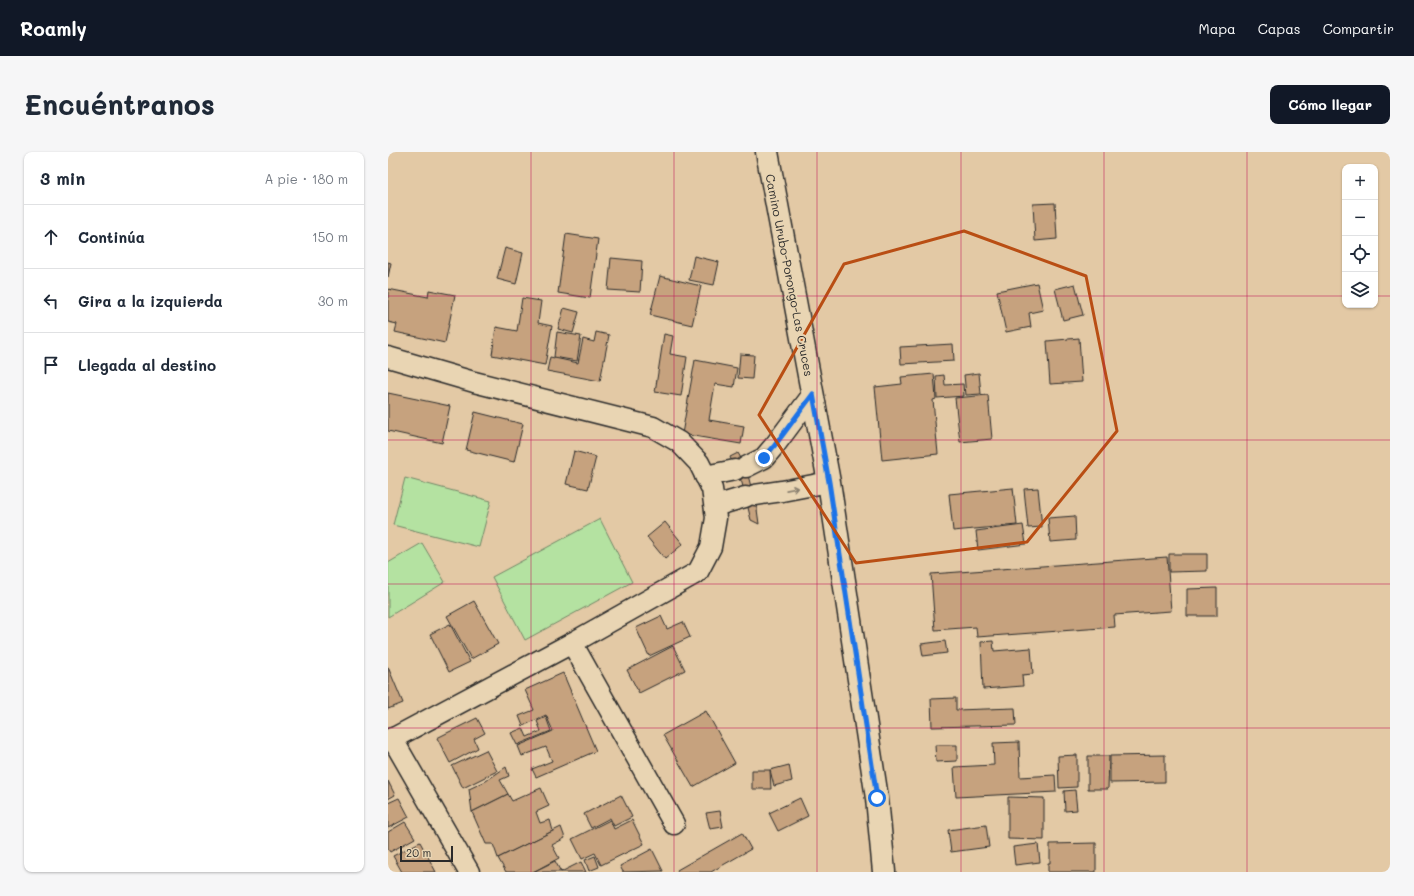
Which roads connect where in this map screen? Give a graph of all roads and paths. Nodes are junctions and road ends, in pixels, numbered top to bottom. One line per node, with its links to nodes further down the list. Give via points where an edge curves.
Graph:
1 (767, 152): 3 (main road, Camino Urubo-Porongo-Las Cruces)
2 (388, 357): 4 (street, via 474,382 653,427 679,442 699,463)
3 (813, 394): 4 (street, via 764,458 741,468); 5 (main road, Camino Urubo-Porongo-Las Cruces)
4 (706, 476): 6 (street, via 712,489)
5 (829, 482): 6 (street, one-way to 5, via 750,496); 11 (main road, Camino Urubo-Porongo-Las Cruces, via 877,798)
6 (715, 506): 7 (street, via 716,518 711,547 698,572)
7 (572, 643): 8 (street); 9 (street)
8 (390, 740): 10 (street)
9 (674, 824)
10 (469, 872)
11 (884, 872)

